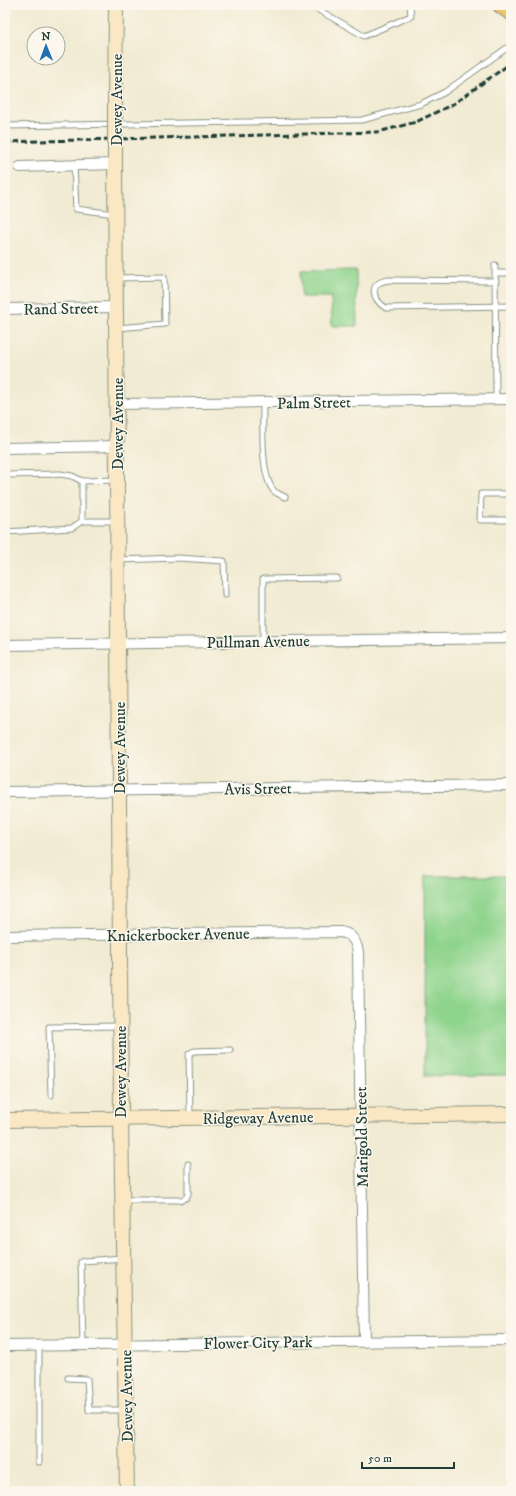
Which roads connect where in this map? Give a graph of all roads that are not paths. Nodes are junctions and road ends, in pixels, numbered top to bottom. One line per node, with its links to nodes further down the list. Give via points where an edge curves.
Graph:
1 (116, 5): 8 (street, Dewey Avenue, bridge)
2 (310, 5): 3 (lane, via 364,36 411,16)
3 (410, 5)
4 (502, 5): 5 (highway)
5 (511, 12)
6 (511, 45): 7 (lane, via 445,92 427,101 362,120)
7 (5, 126)
8 (116, 161): 9 (street); 11 (street, Dewey Avenue)
9 (74, 165): 10 (street); 11 (lane, via 76,209)
10 (20, 167)
11 (116, 214): 15 (street, Dewey Avenue)
12 (496, 265): 14 (lane)
13 (511, 273): 14 (lane)
14 (496, 274): 16 (lane)
15 (116, 278): 19 (street, Dewey Avenue); 21 (lane, via 164,277 165,324)
16 (496, 281): 17 (lane); 17 (lane, via 388,280 376,285 374,292 379,304 386,308)
17 (496, 306): 18 (lane); 22 (lane)
18 (511, 306)
19 (116, 307): 20 (street, Rand Street); 21 (street, Dewey Avenue)
20 (5, 309)
21 (116, 328): 25 (street, Dewey Avenue)
22 (496, 399): 23 (street, Palm Street); 24 (street, Palm Street)
23 (511, 399)
24 (263, 402): 25 (street, Palm Street); 32 (lane, via 266,474 274,490)
25 (117, 404): 26 (street, Dewey Avenue)
26 (117, 446): 27 (street); 29 (street, Dewey Avenue)
27 (5, 448)
28 (5, 476): 30 (lane, via 60,474)
29 (117, 480): 30 (lane); 35 (street, Dewey Avenue)
30 (82, 481): 34 (lane)
31 (511, 494): 33 (lane, via 481,494 480,520)
32 (284, 497)
33 (511, 520)
34 (82, 521): 35 (lane); 36 (lane, via 72,528)
35 (117, 521): 37 (street, Dewey Avenue)
36 (5, 532)
37 (118, 560): 39 (lane, via 178,558 224,561); 42 (street, Dewey Avenue)
38 (337, 578): 41 (lane, via 264,579)
39 (225, 595)
40 (511, 638): 41 (street, Pullman Avenue)
41 (263, 641): 42 (street, Pullman Avenue)
42 (118, 643): 43 (street, Pullman Avenue); 45 (street, Dewey Avenue)
43 (5, 645)
44 (511, 785): 45 (street, Avis Street)
45 (119, 790): 46 (street, Avis Street); 47 (street, Dewey Avenue)
46 (5, 792)
47 (120, 934): 48 (street, Knickerbocker Avenue, via 341,932); 49 (street, Knickerbocker Avenue); 50 (street, Dewey Avenue)
48 (350, 935): 54 (street, Marigold Street, via 356,942 358,952)
49 (5, 936)
50 (120, 1026): 52 (lane, via 48,1027); 56 (street, Dewey Avenue)
51 (230, 1050): 55 (lane, via 194,1051 189,1054)
52 (51, 1095)
53 (511, 1114): 54 (street, Ridgeway Avenue)
54 (360, 1116): 55 (street, Ridgeway Avenue); 62 (street, Marigold Street)
55 (190, 1118): 56 (street, Ridgeway Avenue)
56 (121, 1119): 57 (street, Ridgeway Avenue); 59 (street, Dewey Avenue)
57 (5, 1120)
58 (188, 1164): 59 (lane, via 186,1198)
59 (122, 1200): 60 (street, Dewey Avenue)
60 (123, 1258): 63 (street, Dewey Avenue); 65 (lane, via 81,1262)
61 (511, 1340): 62 (street, Flower City Park)
62 (364, 1341): 63 (street, Flower City Park)
63 (125, 1344): 65 (street, Flower City Park); 68 (street, Dewey Avenue)
64 (39, 1345): 65 (street, Flower City Park); 66 (street, Flower City Park); 69 (lane)
65 (83, 1345)
66 (5, 1346)
67 (68, 1378): 68 (lane, via 87,1379 89,1410)
68 (126, 1410): 70 (street, Dewey Avenue)
69 (40, 1462)
70 (127, 1491)

